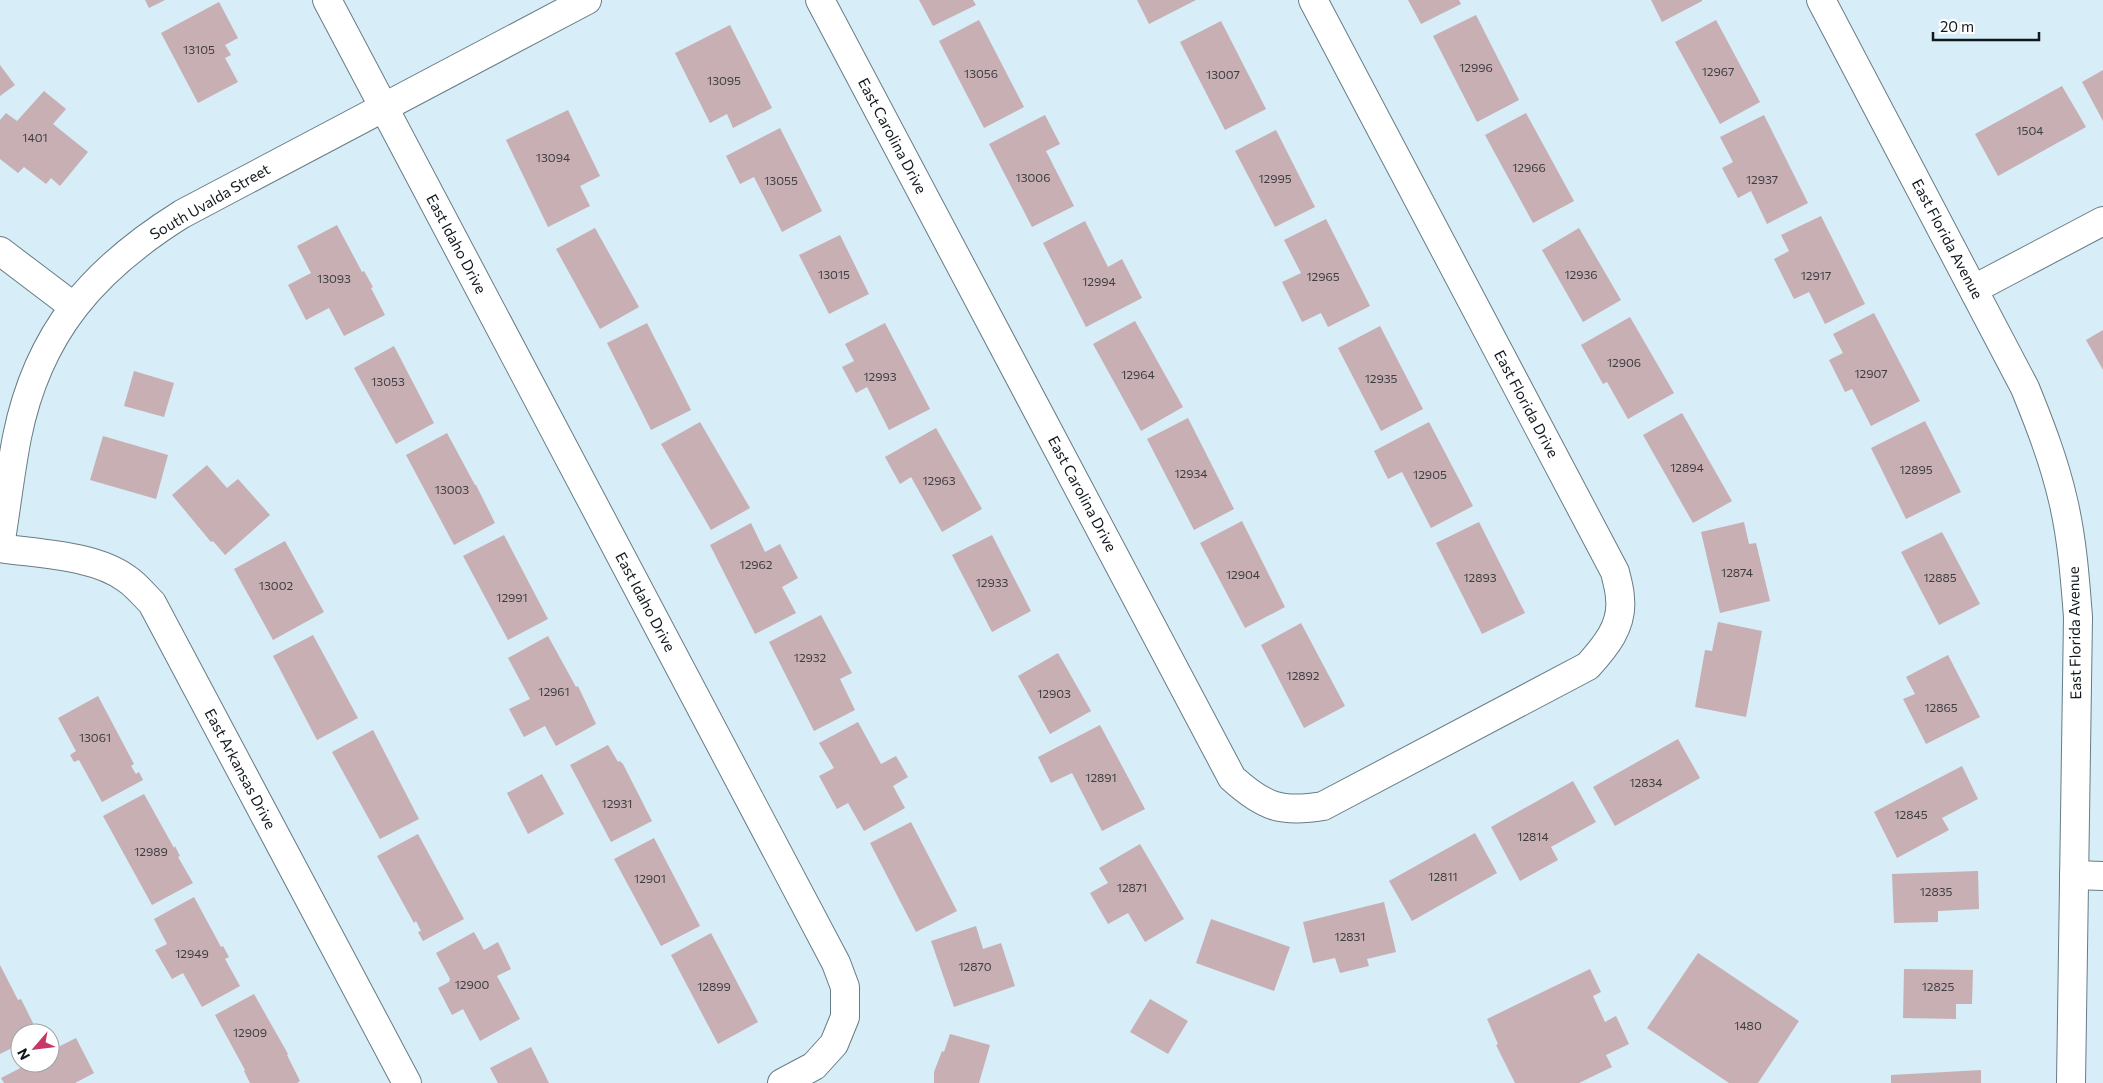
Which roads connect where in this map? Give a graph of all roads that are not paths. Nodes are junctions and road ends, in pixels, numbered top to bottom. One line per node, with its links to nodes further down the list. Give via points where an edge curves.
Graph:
1 (327, 0): 6 (street, East Idaho Drive)
2 (587, 0): 6 (street, South Uvalda Street)
3 (820, 0): 12 (street, East Carolina Drive, via 1232,778 1251,796 1274,807 1298,810 1323,806)
4 (1313, 0): 12 (street, East Florida Drive, via 1615,572 1621,600 1618,622 1608,644 1588,666)
5 (1821, 0): 9 (street, East Florida Avenue)
6 (384, 107): 10 (street, South Uvalda Street, via 155,231 101,275); 16 (street, East Idaho Drive, via 836,964 845,987 845,1017 834,1044 814,1066)
7 (2103, 221): 9 (street)
8 (0, 251): 10 (street)
9 (1974, 289): 13 (street, East Florida Avenue, via 2025,388 2047,443 2072,548 2078,617)
10 (74, 307): 11 (street, South Uvalda Street, via 36,372 28,397 17,436)
11 (0, 547): 15 (street, East Arkansas Drive, via 107,568 127,579 152,603)
12 (1444, 743)
13 (2074, 876): 14 (street); 17 (street, East Florida Avenue)
14 (2103, 876)
15 (407, 1083)
16 (782, 1083)
17 (2071, 1083)

